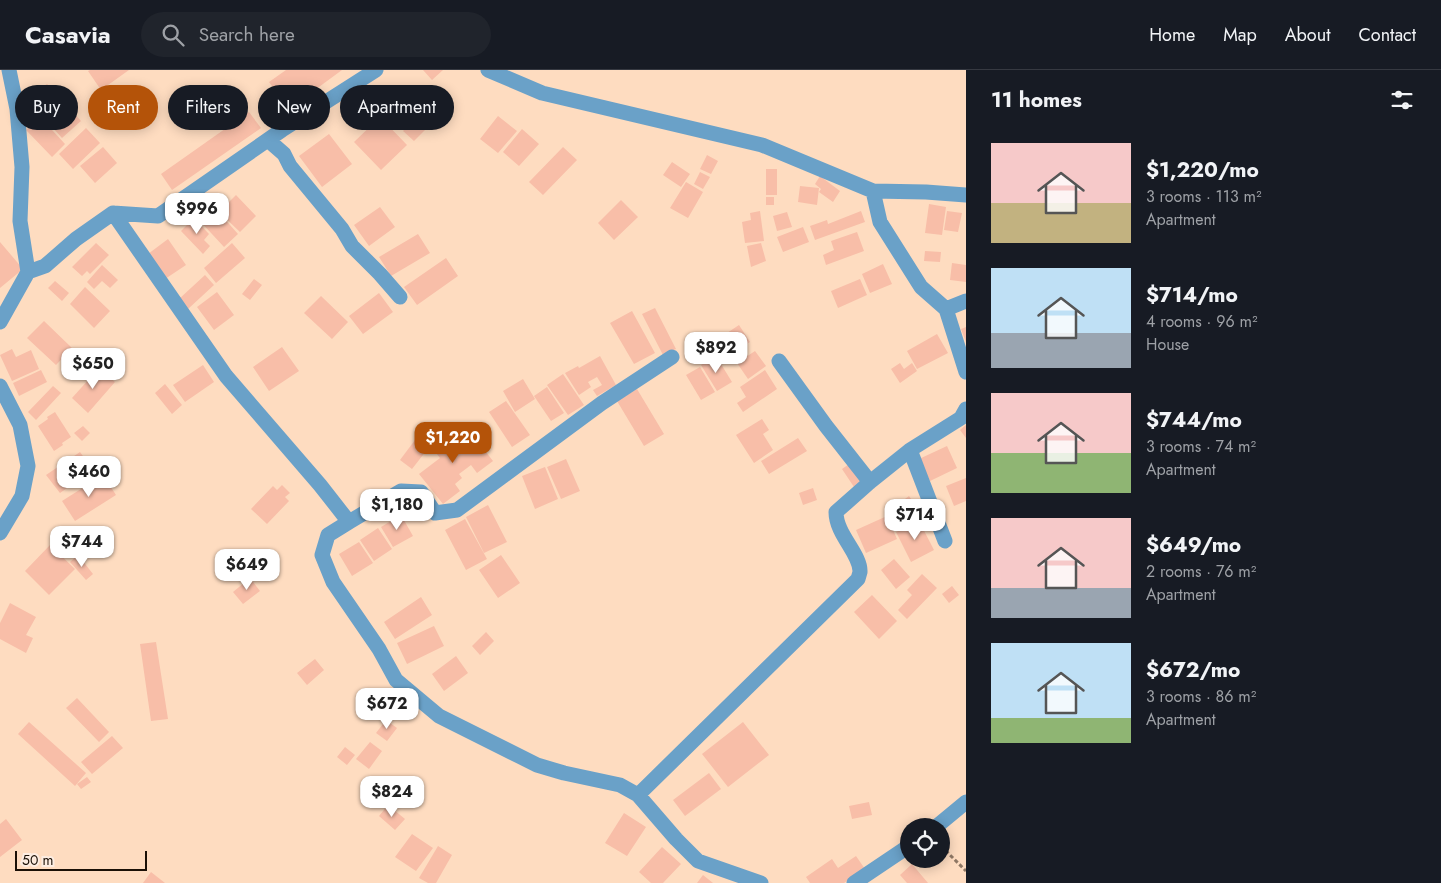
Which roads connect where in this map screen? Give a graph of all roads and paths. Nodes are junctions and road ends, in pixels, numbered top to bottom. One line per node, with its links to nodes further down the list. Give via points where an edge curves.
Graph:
1 (9, 70): 8 (street, via 17,109 22,167 20,221)
2 (376, 70): 4 (street)
3 (488, 70): 5 (street, via 542,93 762,145)
4 (268, 140): 7 (street, via 158,216); 9 (street, via 284,154 352,246)
5 (873, 191): 6 (street); 11 (street, via 880,222 921,287)
6 (966, 195)
7 (113, 213): 8 (street, via 45,266); 20 (street, via 226,376)
8 (28, 272): 12 (street)
9 (400, 297)
10 (966, 301): 11 (street)
11 (946, 309): 15 (street)
12 (0, 322)
13 (672, 357): 20 (street, via 602,403 456,510 435,512 420,492 401,491)
14 (779, 360): 19 (street)
15 (966, 372)
16 (0, 386): 21 (street, via 20,425 28,466 22,496)
17 (966, 409): 18 (street, via 961,418)
18 (910, 450): 19 (street); 22 (street)
19 (870, 482): 23 (street, via 836,512 840,529 859,563 858,580)
20 (349, 522): 23 (street, via 328,534 322,555 333,582 396,680 439,716 536,765 620,785)
21 (0, 533)
22 (944, 541)
23 (638, 794): 29 (street, via 698,862)
24 (966, 802): 25 (street)
25 (946, 818)
26 (900, 852): 30 (street)
27 (950, 855): 28 (path)
28 (966, 871)
29 (761, 883)
30 (854, 883)

